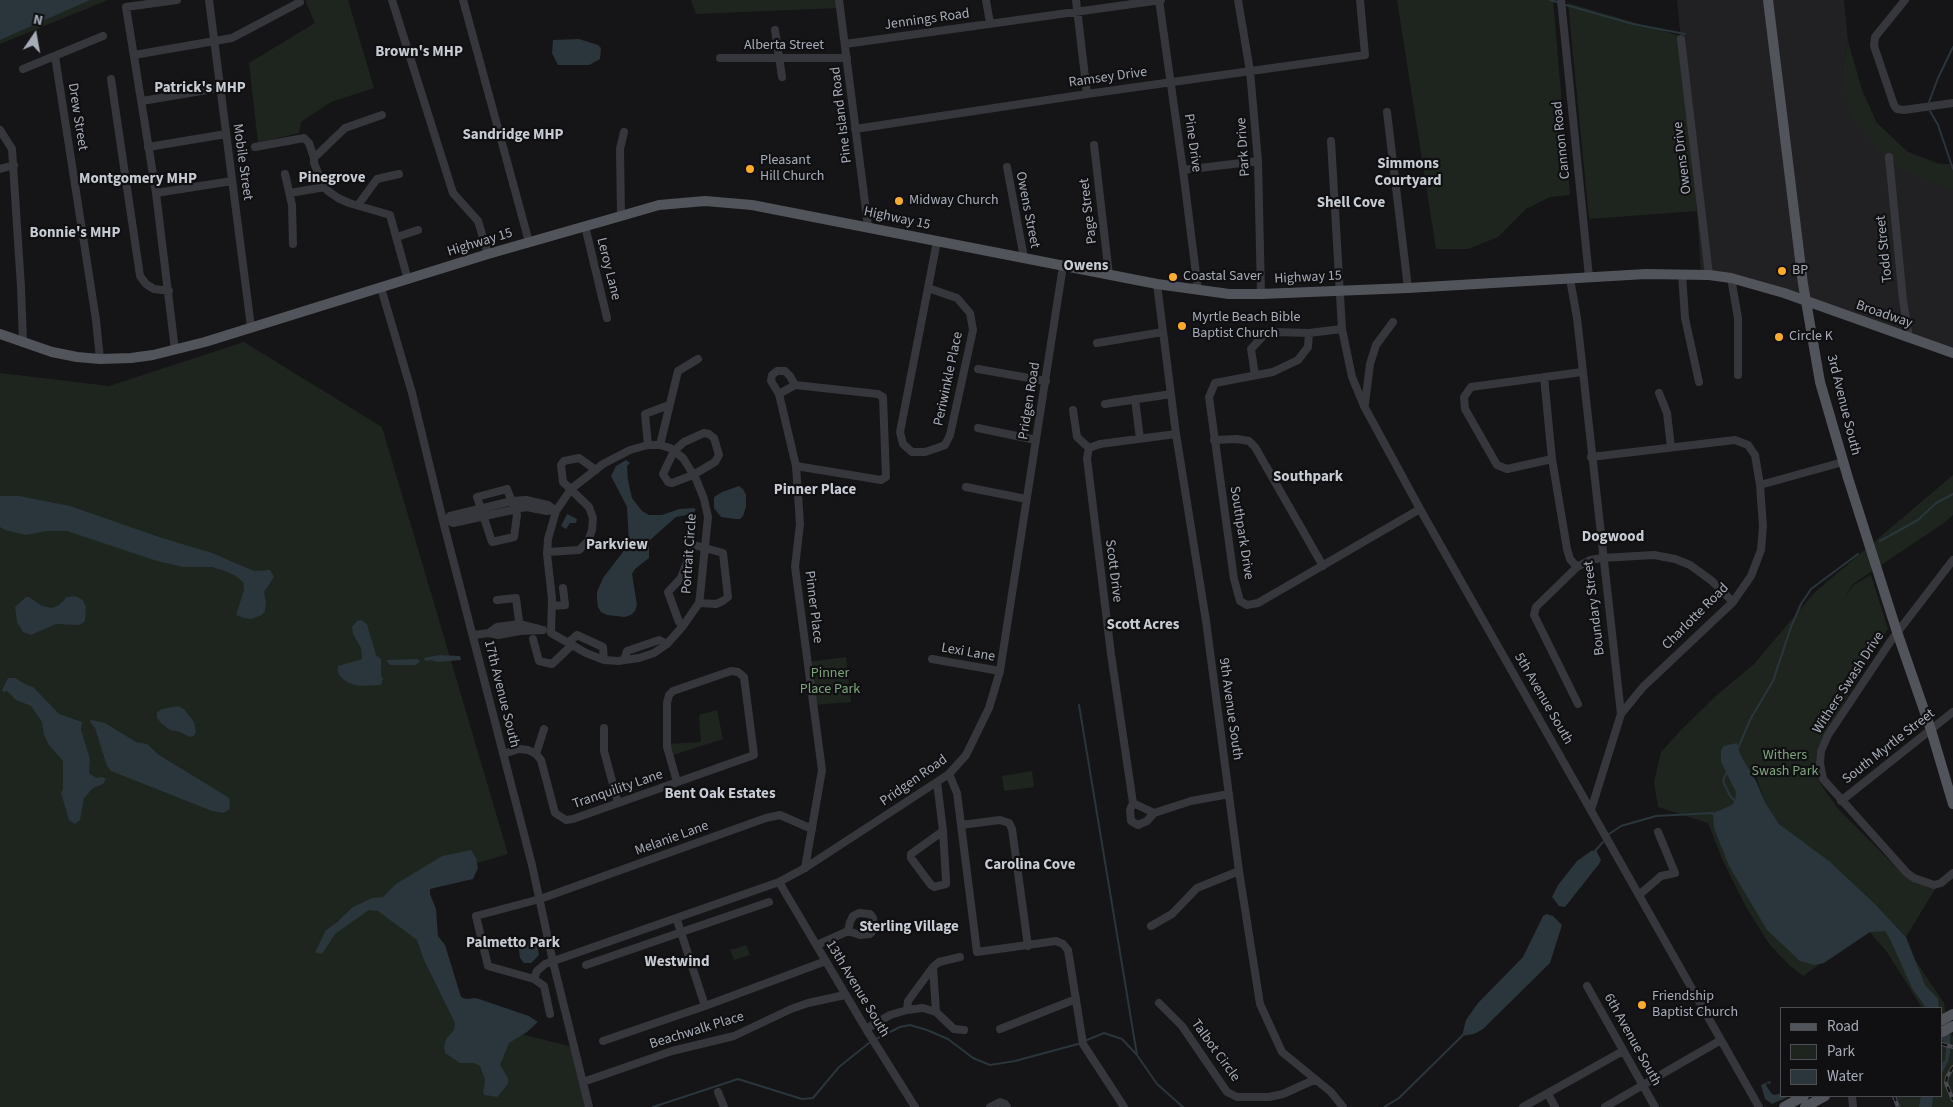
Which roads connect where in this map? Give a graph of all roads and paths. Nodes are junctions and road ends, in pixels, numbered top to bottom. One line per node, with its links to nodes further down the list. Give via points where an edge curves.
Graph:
1 (176, 0): 22 (street, via 126,7)
2 (209, 0): 20 (street, Mobile Street)
3 (392, 0): 68 (street, via 453,192 478,221)
4 (463, 0): 65 (street)
5 (839, 0): 21 (street, Pine Island Road)
6 (986, 0): 16 (street)
7 (1076, 0): 15 (street)
8 (1160, 0): 15 (street, Jennings Road); 31 (street, Pine Drive)
9 (1238, 0): 28 (street, Park Drive)
10 (1360, 0): 28 (street, Ramsey Drive, via 1365,55)
11 (1561, 0): 74 (street, Cannon Road)
12 (1768, 0): 86 (main road, 3rd Avenue South)
13 (1905, 0): 35 (street, via 1875,36 1874,46 1894,105 1904,110)
14 (300, 2): 20 (street, via 232,38)
15 (1078, 11): 16 (street, Jennings Road); 33 (street)
16 (990, 23): 21 (street, Jennings Road)
17 (775, 30): 25 (street)
18 (103, 36): 23 (street)
19 (1682, 39): 73 (street, Owens Drive)
20 (214, 42): 22 (street); 32 (street, Mobile Street)
21 (845, 44): 26 (street, Pine Island Road)
22 (134, 55): 34 (street)
23 (55, 56): 27 (street); 100 (street, Drew Street)
24 (720, 58): 25 (street, Alberta Street)
25 (779, 58): 26 (street, Alberta Street); 29 (street)
26 (848, 58): 38 (street, Pine Island Road)
27 (23, 69)
28 (1250, 71): 31 (street, Ramsey Drive); 48 (street, Park Drive)
29 (782, 77)
30 (111, 79): 84 (street, via 140,276 154,289)
31 (1171, 82): 33 (street, Ramsey Drive); 52 (street, Pine Drive)
32 (219, 88): 34 (street); 41 (street, Mobile Street)
33 (1087, 94): 38 (street, Ramsey Drive)
34 (142, 101): 44 (street)
35 (1953, 103)
36 (1387, 112): 81 (street)
37 (382, 115): 47 (street, via 345,128)
38 (855, 129): 62 (street, Pine Island Road)
39 (0, 130): 49 (street, via 12,148)
40 (624, 132): 60 (street, via 620,149)
41 (226, 134): 44 (street); 55 (street, Mobile Street)
42 (1331, 141): 83 (street, 5th Avenue South)
43 (1094, 145): 72 (street, Page Street)
44 (148, 147): 57 (street)
45 (255, 147): 47 (street, via 304,138)
46 (1889, 157): 94 (street, Todd Street)
47 (314, 158): 56 (street)
48 (1258, 161): 52 (street); 85 (street, Park Drive)
49 (14, 165): 51 (street); 96 (street)
50 (1007, 167): 69 (street, Owens Street)
51 (0, 169)
52 (1183, 170): 82 (street, Pine Drive)
53 (285, 174): 58 (street)
54 (399, 174): 59 (street, via 377,179)
55 (232, 181): 57 (street); 89 (street, Mobile Street)
56 (325, 187): 58 (street); 59 (street, via 338,198)
57 (156, 193): 84 (street)
58 (290, 193): 67 (street)
59 (358, 205): 64 (street, via 390,215)
60 (621, 216): 61 (main road, Highway 15); 62 (main road, Highway 15, via 659,205 705,201 752,205)
61 (585, 226): 65 (main road, Highway 15); 87 (street, Leroy Lane)
62 (868, 226): 66 (main road, Highway 15)
63 (418, 230): 64 (street)
64 (397, 237): 77 (street)
65 (529, 242): 68 (main road, Highway 15)
66 (937, 242): 69 (main road, Highway 15); 80 (street, Periwinkle Place)
67 (292, 244)
68 (488, 254): 77 (main road, Highway 15)
69 (1024, 258): 70 (main road, Highway 15)
70 (1063, 266): 72 (main road, Highway 15); 106 (street, Pridgen Road)
71 (1682, 274): 73 (main road, Highway 15); 74 (main road, Highway 15); 107 (street, via 1685,318)
72 (1110, 275): 78 (main road, Highway 15)
73 (1709, 275): 75 (main road, Highway 15)
74 (1589, 278): 76 (main road, Highway 15)
75 (1730, 278): 86 (main road, Highway 15); 104 (street, via 1738,318)
76 (1570, 279): 81 (main road, Highway 15); 102 (street, Boundary Street)
77 (408, 280): 79 (main road, Highway 15)
78 (1157, 284): 82 (main road, Highway 15); 91 (street, 9th Avenue South)
79 (381, 288): 89 (main road, Highway 15); 141 (street, 17th Avenue South)
80 (928, 288): 80 (street, Periwinkle Place, via 957,298 970,313 973,330 950,436 945,445 925,452 912,452 903,444 900,432)
81 (1408, 288): 83 (main road, Highway 15)
82 (1198, 290): 85 (main road, Highway 15)
83 (1339, 290): 85 (main road, Highway 15); 90 (street, 5th Avenue South)
84 (168, 291): 97 (street)
85 (1261, 294)
86 (1807, 302): 94 (main road, Broadway); 129 (main road, 3rd Avenue South, via 1820,382)
87 (607, 318)
88 (1393, 322): 115 (street, via 1376,345)
89 (251, 327): 97 (main road, Highway 15)
90 (1342, 329): 92 (street); 115 (street, 5th Avenue South, via 1352,377)
91 (1163, 332): 95 (street); 111 (street, 9th Avenue South)
92 (1309, 333): 103 (street, Southpark Drive, via 1308,347 1298,360 1273,372); 103 (street, via 1275,332 1263,336 1251,349)
93 (0, 334): 96 (main road, Highway 15)
94 (1909, 338): 98 (main road, Broadway)
95 (1097, 342)
96 (23, 343): 100 (main road, Highway 15, via 52,352)
97 (175, 350): 100 (main road, Highway 15, via 131,358)
98 (1953, 353)
99 (698, 358): 114 (street, via 678,371)
100 (100, 359)
101 (978, 369): 106 (street)
102 (1582, 372): 105 (street); 127 (street, Boundary Street)
103 (1255, 375): 121 (street, Southpark Drive, via 1215,383 1212,387 1209,397)
104 (1738, 376)
105 (1544, 377): 128 (street); 128 (street, via 1472,387 1464,397 1464,403 1497,465 1507,469)
106 (1046, 381): 120 (street, Pridgen Road)
107 (1699, 382)
108 (795, 386): 110 (street); 110 (street, via 785,371 777,371 771,381); 130 (street, via 883,397 886,477 881,480)
109 (1659, 393): 124 (street, via 1667,413)
110 (780, 394): 130 (street, Pinner Place)
111 (1171, 394): 112 (street); 118 (street, 9th Avenue South)
112 (1135, 399): 113 (street); 119 (street)
113 (1104, 404)
114 (669, 405): 122 (street, via 645,414); 123 (street)
115 (1364, 406): 138 (street, 5th Avenue South)
116 (1073, 410): 125 (street, via 1077,437)
117 (978, 428): 120 (street)
118 (1176, 434): 119 (street); 174 (street, 9th Avenue South)
119 (1140, 439): 125 (street)
120 (1036, 440): 136 (street, Pridgen Road)
121 (1214, 440): 146 (street, via 1238,439 1249,441 1255,447); 146 (street, Southpark Drive, via 1240,601 1247,605 1258,604)
122 (648, 445): 123 (street, Portrait Circle); 131 (street, Portrait Circle, via 630,450)
123 (660, 445): 126 (street, Portrait Circle)
124 (1671, 447): 127 (street, Charlotte Road); 133 (street, Charlotte Road, via 1735,440 1748,444 1755,455)
125 (1089, 448): 177 (street, Scott Drive, via 1086,458)
126 (674, 451): 132 (street, Portrait Circle, via 683,458); 132 (street, via 663,474 664,479 672,483); 132 (street, via 684,442 704,433 714,438 719,455 715,462)
127 (1591, 457): 144 (street, Boundary Street)
128 (1552, 459): 147 (street, via 1567,549)
129 (1843, 462): 133 (street); 156 (main road, 3rd Avenue South)
130 (796, 466): 182 (street, Pinner Place, via 800,524 795,567 822,770)
131 (596, 470): 135 (street, Portrait Circle); 135 (street, via 579,458 564,460 561,465 564,482)
132 (693, 475): 142 (street, Portrait Circle, via 708,517)
133 (1760, 485): 150 (street, Charlotte Road, via 1761,550 1751,576)
134 (966, 487): 136 (street)
135 (571, 489): 139 (street, Portrait Circle); 143 (street, via 589,507 593,518 588,541 579,550)
136 (1026, 499): 162 (street, Pridgen Road)
137 (513, 505): 139 (street, via 526,500 548,505); 140 (street); 140 (street, via 507,489 477,497); 140 (street, via 517,515 514,537 492,542)
138 (1420, 509): 146 (street, Southpark Drive); 179 (street, 5th Avenue South)
139 (554, 510): 143 (street, Portrait Circle)
140 (481, 513): 141 (street, via 453,524)
141 (445, 520): 157 (street, 17th Avenue South)
142 (705, 550): 151 (street, Portrait Circle); 151 (street, via 723,554 728,597 716,604); 153 (street, via 694,545 689,548 681,578 668,592 678,622)
143 (547, 552): 152 (street, Portrait Circle)
144 (1602, 558): 147 (street); 150 (street, via 1654,555 1675,559 1690,565 1712,581); 165 (street, Boundary Street)
145 (1953, 560): 156 (street, Withers Swash Drive)
146 (1323, 566)
147 (1577, 567): 163 (street, via 1536,607 1534,616)
148 (563, 588): 152 (street, via 565,605)
149 (497, 600): 154 (street, via 516,598)
150 (1733, 602): 165 (street, Charlotte Road, via 1643,687)
151 (699, 603): 153 (street, Portrait Circle)
152 (552, 606): 155 (street, Portrait Circle)
153 (683, 626): 161 (street, Portrait Circle, via 654,653 639,658)
154 (520, 628): 155 (street, Portrait Circle, via 536,627); 157 (street, Portrait Circle, via 497,627 489,633)
155 (547, 632): 159 (street, Portrait Circle)
156 (1897, 632): 168 (main road, 3rd Avenue South); 175 (street, Withers Swash Drive, via 1828,735 1821,751 1823,779)
157 (474, 636): 169 (street, 17th Avenue South)
158 (533, 639): 159 (street, via 540,661 552,664)
159 (570, 644): 161 (street, Portrait Circle); 161 (street, via 577,635 603,647)
160 (932, 659): 162 (street, Lexi Lane)
161 (604, 660)
162 (1000, 671): 171 (street, Pridgen Road, via 982,725 966,755)
163 (1578, 704)
164 (1953, 712): 168 (street, South Myrtle Street)
165 (1621, 714): 179 (street, Boundary Street)
166 (544, 728): 170 (street)
167 (604, 728): 176 (street, via 604,751)
168 (1931, 730): 175 (street, South Myrtle Street); 178 (main road, 3rd Avenue South)
169 (503, 754): 170 (street, via 519,749); 190 (street, 17th Avenue South)
170 (536, 754): 176 (street, Tranquility Lane, via 541,760 555,813 559,816 573,819)
171 (949, 774): 173 (street, Pridgen Road); 181 (street, via 957,794)
172 (677, 782): 172 (street, Tranquility Lane, via 754,755 744,677 740,669 669,695 666,703 667,747); 176 (street, Tranquility Lane)
173 (937, 782): 183 (street); 185 (street, Pridgen Road)
174 (1229, 794): 180 (street, via 1192,801); 186 (street, 9th Avenue South)
175 (1841, 801): 187 (street, Withers Swash Drive, via 1914,878 1938,884)
176 (618, 803)
177 (1133, 803): 180 (street); 180 (street, Scott Drive, via 1131,821 1138,825)
178 (1953, 804)
179 (1591, 810): 189 (street, 5th Avenue South)
180 (1154, 814)
181 (961, 825): 197 (street, via 1000,820 1012,829); 197 (street, via 978,952)
182 (812, 829): 185 (street, Pinner Place); 190 (street, Melanie Lane, via 780,815 766,818)
183 (943, 831): 183 (street, via 946,884 934,887 911,854)
184 (1658, 832): 189 (street, via 1675,872 1661,876)
185 (805, 868): 188 (street, Pridgen Road)
186 (1239, 871): 193 (street, via 1196,888 1172,914); 218 (street, 9th Avenue South, via 1260,1004 1282,1052)
187 (1953, 873)
188 (780, 882): 192 (street, Pridgen Road); 196 (street, 13th Avenue South)
189 (1639, 896): 215 (street, 5th Avenue South)
190 (540, 899): 200 (street, 17th Avenue South); 203 (street, Melanie Lane, via 476,916 488,966)
191 (769, 902): 195 (street)
192 (677, 920): 195 (street); 200 (street, Pridgen Road)
193 (1151, 926)
194 (848, 931): 196 (street)
195 (682, 933): 201 (street); 208 (street)
196 (817, 945): 199 (street, 13th Avenue South)
197 (1028, 946): 206 (street, via 1056,941 1063,944 1068,950)
198 (960, 956): 202 (street)
199 (826, 961): 205 (street, 13th Avenue South); 208 (street)
200 (553, 962): 203 (street, via 537,971); 219 (street, 17th Avenue South)
201 (586, 965)
202 (934, 966): 209 (street, via 908,1001); 210 (street)
203 (534, 979): 211 (street, via 544,986)
204 (1587, 986): 217 (street, 6th Avenue South)
205 (846, 995): 212 (street, 13th Avenue South); 219 (street, Beachwalk Place, via 808,1003 734,1036 672,1051)
206 (1076, 999): 213 (street); 230 (street, via 1083,1044)
207 (1160, 1003): 218 (street, Talbot Circle, via 1181,1026 1226,1092 1237,1097 1269,1096 1283,1094)
208 (705, 1006): 216 (street)
209 (907, 1010): 210 (street, via 923,1008); 212 (street, via 890,1015)
210 (936, 1012): 214 (street, via 954,1029)
211 (550, 1014)
212 (866, 1029): 227 (street, 13th Avenue South)
213 (1000, 1029)
214 (964, 1030)
215 (1721, 1040): 220 (street); 236 (street, 5th Avenue South)
216 (603, 1041)
217 (1623, 1050): 220 (street, 6th Avenue South); 222 (street)
218 (1314, 1080): 231 (street, 9th Avenue South, via 1331,1092)
219 (583, 1082): 225 (street, 17th Avenue South)
220 (1643, 1086): 234 (street); 235 (street, 6th Avenue South)
221 (718, 1092): 226 (street)
222 (1548, 1094): 232 (street); 233 (street)
223 (1802, 1097): 237 (main road)
224 (1823, 1097): 238 (main road)
225 (589, 1107)
226 (724, 1107)
227 (915, 1107)
228 (990, 1107): 229 (street, via 1000,1102)
229 (1007, 1107)
230 (1124, 1107)
231 (1343, 1107)
232 (1523, 1107)
233 (1555, 1107)
234 (1605, 1107)
235 (1655, 1107)
236 (1759, 1107)
237 (1784, 1107)
238 (1805, 1107)

